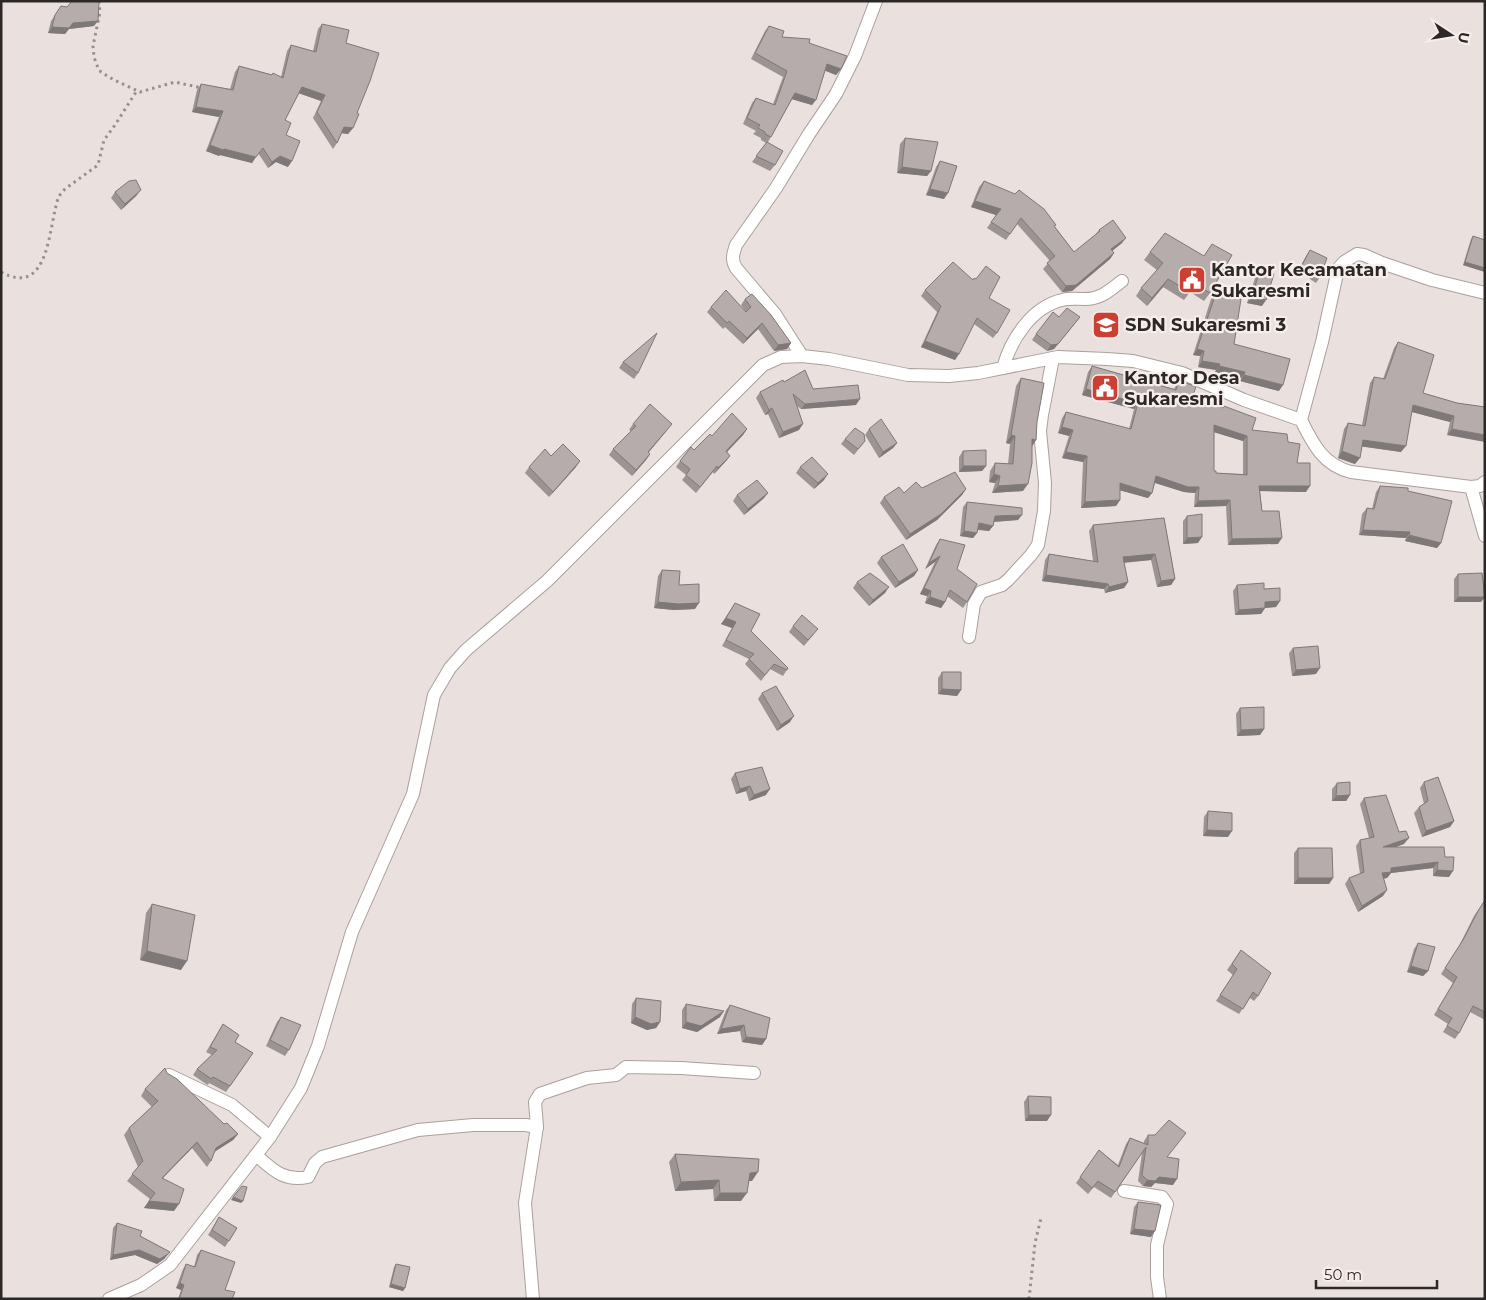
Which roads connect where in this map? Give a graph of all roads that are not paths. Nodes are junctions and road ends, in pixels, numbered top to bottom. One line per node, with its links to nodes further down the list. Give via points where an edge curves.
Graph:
1 (876, 1): 4 (street, via 836,94 733,254 736,268 775,314)
2 (1122, 281): 6 (street, via 1103,296 1062,300 1042,309 1015,339)
3 (1485, 293): 7 (street, via 1432,280 1364,255 1357,254 1344,262 1338,269)
4 (802, 356): 6 (street, via 908,375 949,376); 15 (street, via 781,357 763,365 547,580 466,650 450,668 434,696 413,794 352,932 301,1088)
5 (1053, 358): 6 (street); 7 (street, via 1116,360 1182,373); 11 (street, via 1040,431 1045,483 1039,539 1032,555 1008,580 981,592 974,604)
6 (1003, 368)
7 (1300, 420): 9 (street, via 1316,450 1337,468)
8 (1485, 483): 9 (street)
9 (1471, 487): 10 (street)
10 (1485, 536)
11 (969, 637)
12 (754, 1073): 14 (street, via 626,1067 616,1075 587,1078 543,1092 535,1102)
13 (169, 1075): 15 (street, via 232,1105)
14 (537, 1127): 16 (street, via 473,1125 410,1131 322,1157 308,1177 299,1179 287,1178); 19 (street, via 525,1203)
15 (270, 1137): 16 (street)
16 (256, 1155): 18 (street, via 170,1265 140,1285)
17 (1124, 1191): 20 (street, via 1162,1197 1167,1204 1157,1245)
18 (109, 1299)
19 (533, 1299)
20 (1160, 1299)

